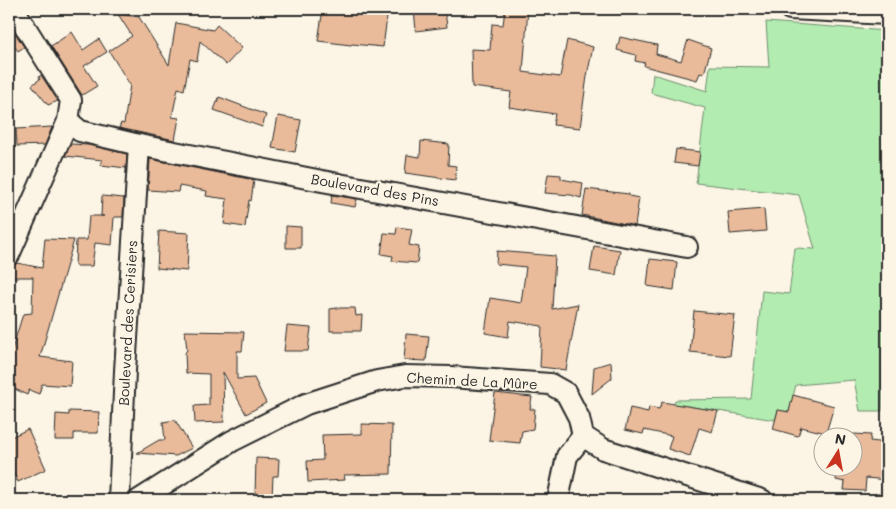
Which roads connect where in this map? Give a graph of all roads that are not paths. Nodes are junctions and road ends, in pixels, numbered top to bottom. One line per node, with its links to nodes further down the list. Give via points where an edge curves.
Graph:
1 (14, 9): 4 (street, via 71,100)
2 (790, 9): 3 (street)
3 (887, 14)
4 (68, 120): 5 (street, Boulevard des Pins, via 80,131); 7 (street)
5 (139, 145): 6 (street, Boulevard des Pins); 9 (street, Boulevard des Cerisiers)
6 (687, 247)
7 (9, 254)
8 (584, 436): 10 (street, Chemin de La Mûre, via 566,393 550,384 405,376 377,381 306,404 232,441); 11 (street, via 567,456); 12 (street, via 603,449)
9 (119, 500)
10 (139, 500)
11 (558, 500)
12 (762, 500)

